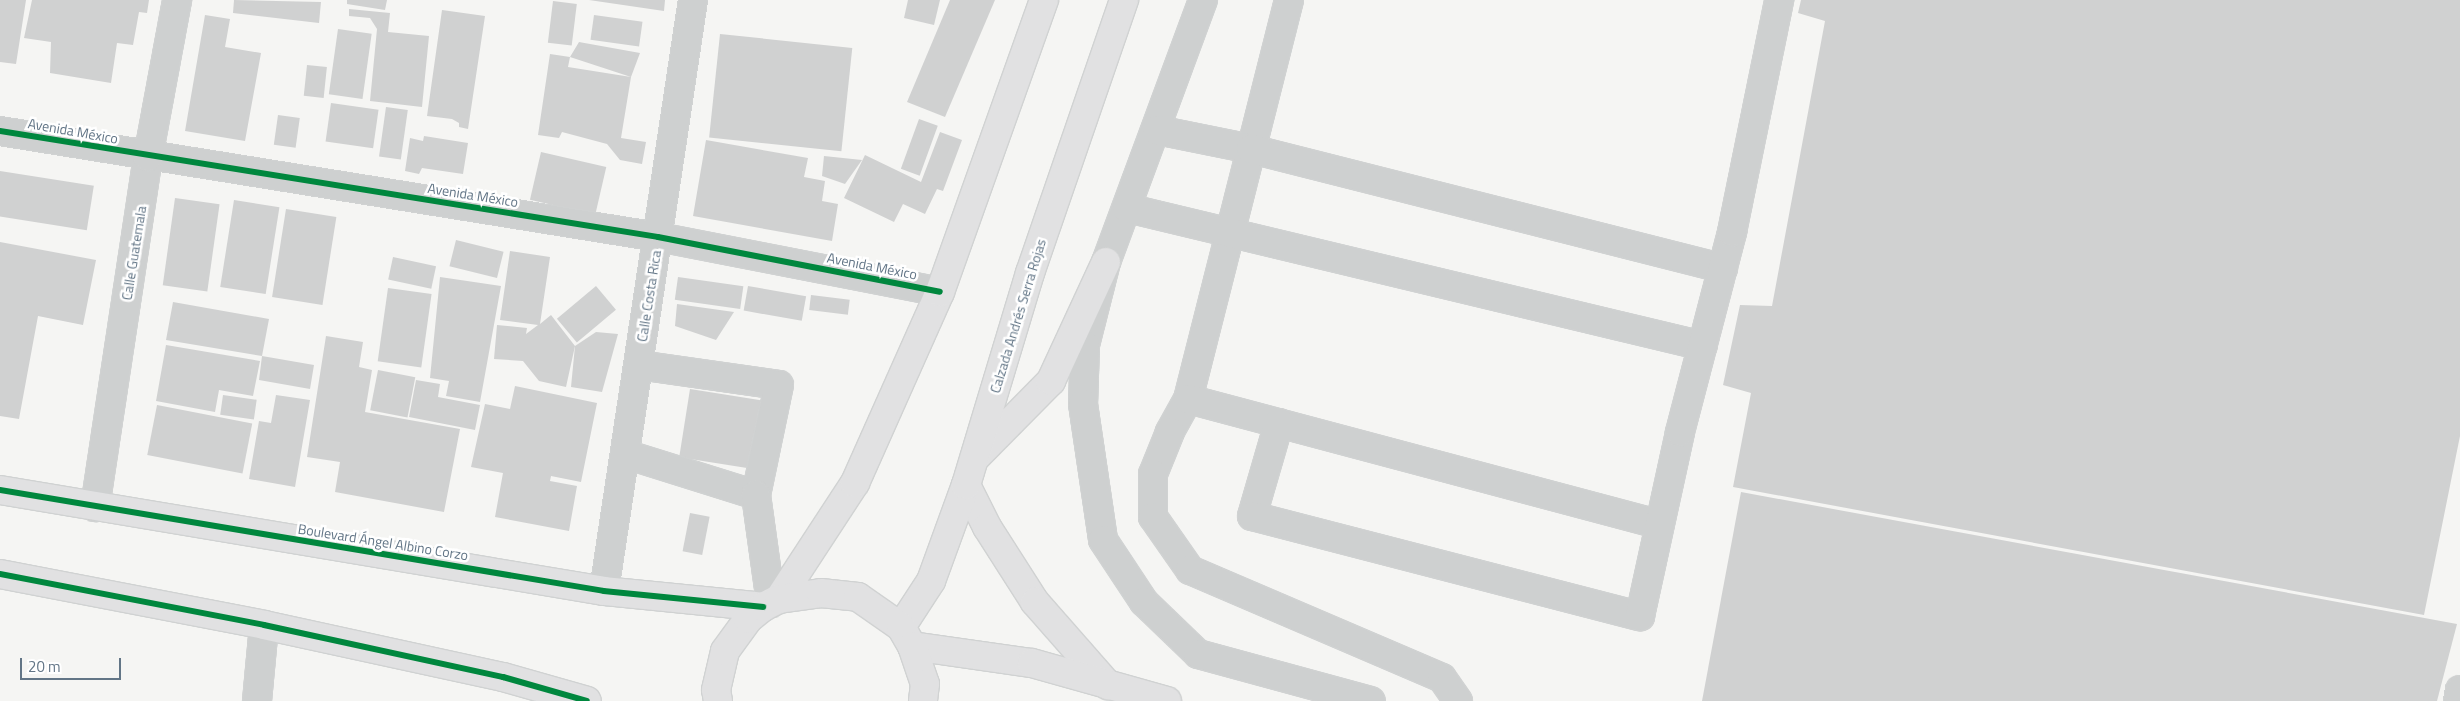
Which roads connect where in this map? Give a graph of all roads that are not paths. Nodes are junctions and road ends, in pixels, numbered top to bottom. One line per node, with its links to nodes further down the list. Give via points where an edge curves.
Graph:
1 (177, 0): 11 (street, Calle Guatemala)
2 (693, 0): 14 (street, Calle Costa Rica)
3 (1044, 0): 17 (main road)
4 (1124, 0): 23 (main road, Calzada Andrés Serra Rojas, via 1030,273)
5 (1203, 0): 8 (street)
6 (1290, 0): 10 (street)
7 (1779, 0): 16 (street)
8 (1157, 130): 10 (street); 12 (street)
9 (0, 131): 11 (street, Avenida México)
10 (1251, 149): 13 (street); 16 (street)
11 (148, 157): 14 (street, Avenida México); 27 (street, Calle Guatemala)
12 (1127, 208): 13 (street); 15 (street)
13 (1230, 232): 18 (street); 20 (street)
14 (658, 236): 17 (street, Avenida México); 19 (street, Calle Costa Rica)
15 (1106, 262): 23 (main road, via 1052,381); 41 (street, via 1085,345 1083,404 1103,540 1144,602 1198,654)
16 (1723, 268): 18 (street)
17 (940, 292): 31 (main road, via 855,483)
18 (1703, 346): 28 (street)
19 (639, 365): 22 (street, Calle Costa Rica); 26 (street, via 779,385)
20 (1188, 399): 21 (street); 42 (street, via 1153,474 1154,517 1190,570 1442,678)
21 (1278, 423): 28 (street); 28 (street, via 1252,516 1640,616)
22 (625, 454): 26 (street); 30 (street, Calle Costa Rica)
23 (974, 459): 24 (main road, Calzada Andrés Serra Rojas)
24 (966, 485): 33 (main road, Calzada Andrés Serra Rojas); 34 (main road, via 987,527 1035,602)
25 (0, 490): 27 (main road, Boulevard Ángel Albino Corzo)
26 (756, 494): 31 (street)
27 (95, 507): 30 (main road, Boulevard Ángel Albino Corzo)
28 (1659, 524)
29 (0, 574): 32 (main road)
30 (604, 591): 31 (main road, Boulevard Ángel Albino Corzo)
31 (771, 603): 33 (main road, Boulevard Ángel Albino Corzo, via 821,593 858,597); 38 (main road, via 748,619 725,651 716,690)
32 (264, 625): 36 (street); 37 (main road, via 503,677)
33 (907, 636): 34 (main road, via 1032,663); 39 (main road, via 925,684)
34 (1108, 684): 40 (main road)
35 (2460, 690): 43 (street)
36 (257, 701)
37 (587, 701)
38 (718, 701)
39 (923, 701)
40 (1167, 701)
41 (1371, 701)
42 (1458, 701)
43 (2458, 701)

